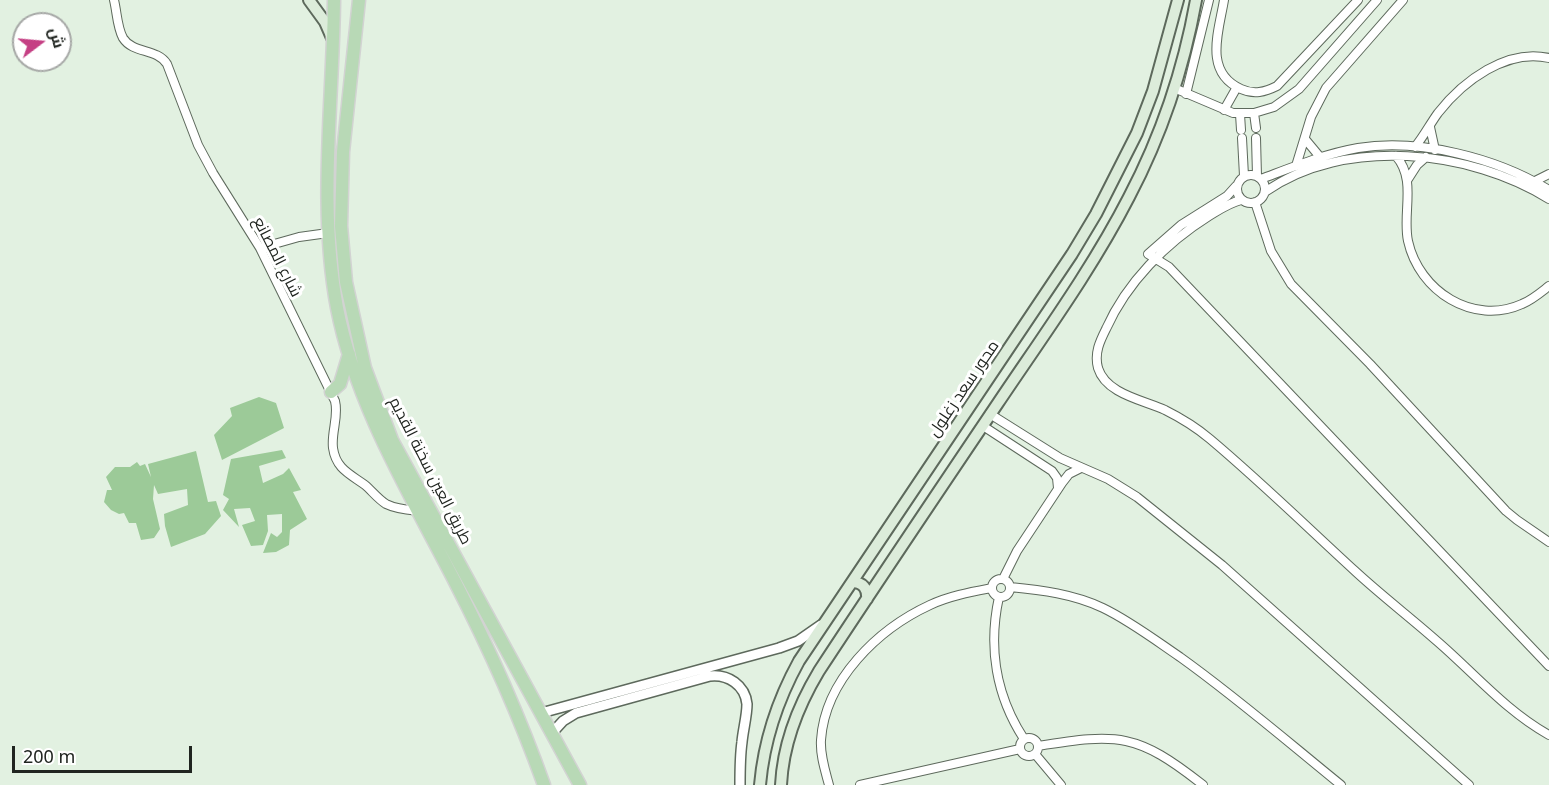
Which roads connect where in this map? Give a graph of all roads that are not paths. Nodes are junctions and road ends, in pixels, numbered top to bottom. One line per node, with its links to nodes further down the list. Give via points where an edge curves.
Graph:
1 (114, 0): 46 (street, شارع المصانع, via 124,40 156,53 167,64 198,145)
2 (309, 0): 12 (main road)
3 (334, 0): 12 (main road, طريق العين سخنة القديم)
4 (359, 0): 70 (main road, طريق العين سخنة القديم, via 343,152 341,226 346,282 362,358 392,440)
5 (1178, 0): 60 (main road, محور سعد زغلول, via 1153,91 1128,154 1096,214)
6 (1196, 0): 15 (main road)
7 (1209, 0): 16 (street)
8 (1224, 0): 14 (street, via 1215,53 1224,78)
9 (1358, 0): 14 (street, via 1277,86 1258,93)
10 (1377, 0): 18 (street, via 1293,94 1274,107)
11 (1403, 0): 23 (street, via 1326,88)
12 (334, 43): 44 (main road, طريق العين سخنة القديم)
13 (1549, 58): 20 (street, via 1526,55 1482,73 1454,96)
14 (1237, 87): 17 (street)
15 (1174, 88): 16 (street); 52 (main road, via 1138,179 1112,228)
16 (1186, 94): 17 (street)
17 (1224, 110): 19 (street)
18 (1254, 113): 19 (street); 21 (street)
19 (1240, 114): 34 (street)
20 (1430, 127): 24 (street); 25 (street)
21 (1256, 128)
22 (1256, 138): 35 (street)
23 (1305, 139): 28 (street); 32 (street)
24 (1415, 147): 25 (street); 26 (street, via 1366,147)
25 (1435, 150): 30 (street)
26 (1341, 152): 28 (street); 31 (street)
27 (1396, 156): 29 (street); 31 (street); 36 (street)
28 (1320, 157): 32 (street)
29 (1426, 157): 30 (street); 36 (street)
30 (1466, 160): 37 (street, via 1497,165); 41 (street)
31 (1343, 161): 40 (street, via 1302,173)
32 (1296, 165): 35 (street)
33 (1549, 174): 37 (street)
34 (1244, 176): 35 (street); 38 (street)
35 (1259, 178): 40 (street)
36 (1408, 179): 49 (street, via 1410,249 1424,275 1444,296 1474,309 1502,310 1522,304)
37 (1535, 181): 39 (street)
38 (1236, 186): 42 (street); 47 (street, via 1148,254)
39 (1549, 190)
40 (1265, 192): 43 (street)
41 (1549, 199)
42 (1241, 200): 43 (street); 45 (street, via 1226,205)
43 (1256, 202): 59 (street, via 1271,251 1291,284 1506,511)
44 (328, 234): 46 (street, via 292,238); 50 (main road, طريق العين سخنة القديم, via 337,309)
45 (1171, 244): 47 (street); 48 (street)
46 (260, 248): 51 (street, شارع المصانع)
47 (1155, 259): 48 (street); 72 (street, via 1121,302 1099,344 1096,361 1102,377 1115,388 1206,435 1502,702)
48 (1169, 267): 69 (street)
49 (1549, 286)
50 (349, 354): 51 (main road, via 340,384); 58 (main road, طريق العين سخنة القديم, via 378,430)
51 (331, 392): 58 (street, شارع المصانع, via 337,409 333,448 341,468 387,504)
52 (990, 414): 53 (main road); 54 (street)
53 (983, 426): 56 (street); 61 (main road)
54 (1060, 458): 55 (street); 56 (street)
55 (1081, 468): 57 (street, via 1069,474); 86 (street, via 1137,497 1214,558)
56 (1053, 471): 57 (street)
57 (1058, 488): 62 (street)
58 (418, 511): 76 (main road, طريق العين سخنة القديم, via 494,658)
59 (1549, 542)
60 (863, 564): 61 (main road, via 870,577); 63 (main road, محور سعد زغلول)
61 (881, 577): 67 (main road)
62 (1003, 579): 64 (street); 65 (street, via 995,581)
63 (852, 582): 67 (main road, via 864,586); 68 (main road, محور سعد زغلول)
64 (1010, 587): 66 (street, via 1006,595); 85 (street, via 1070,596 1122,618 1220,686)
65 (992, 588): 66 (street); 81 (street, via 928,606 884,634 860,657 830,701 823,727 821,749)
66 (999, 597): 73 (street, via 994,629 996,670 1008,710)
67 (867, 598): 80 (main road, via 807,691 790,734)
68 (823, 624): 70 (street, via 779,648); 79 (main road, محور سعد زغلول, via 791,676 773,718)
69 (1549, 666)
70 (541, 713): 71 (main road, طريق العين سخنة القديم)
71 (552, 734): 77 (main road, طريق العين سخنة القديم); 78 (street, via 576,713 714,676 727,677 739,686 746,699)
72 (1549, 735)
73 (1024, 739): 74 (street); 75 (street, via 1033,739)
74 (1020, 749): 75 (street, via 1025,755); 82 (street)
75 (1036, 750): 83 (street); 84 (street, via 1092,739 1131,741 1162,755)
76 (544, 785)
77 (580, 785)
78 (740, 785)
79 (760, 785)
80 (781, 785)
81 (829, 785)
82 (860, 785)
83 (1062, 785)
84 (1203, 785)
85 (1341, 785)
86 (1469, 785)

